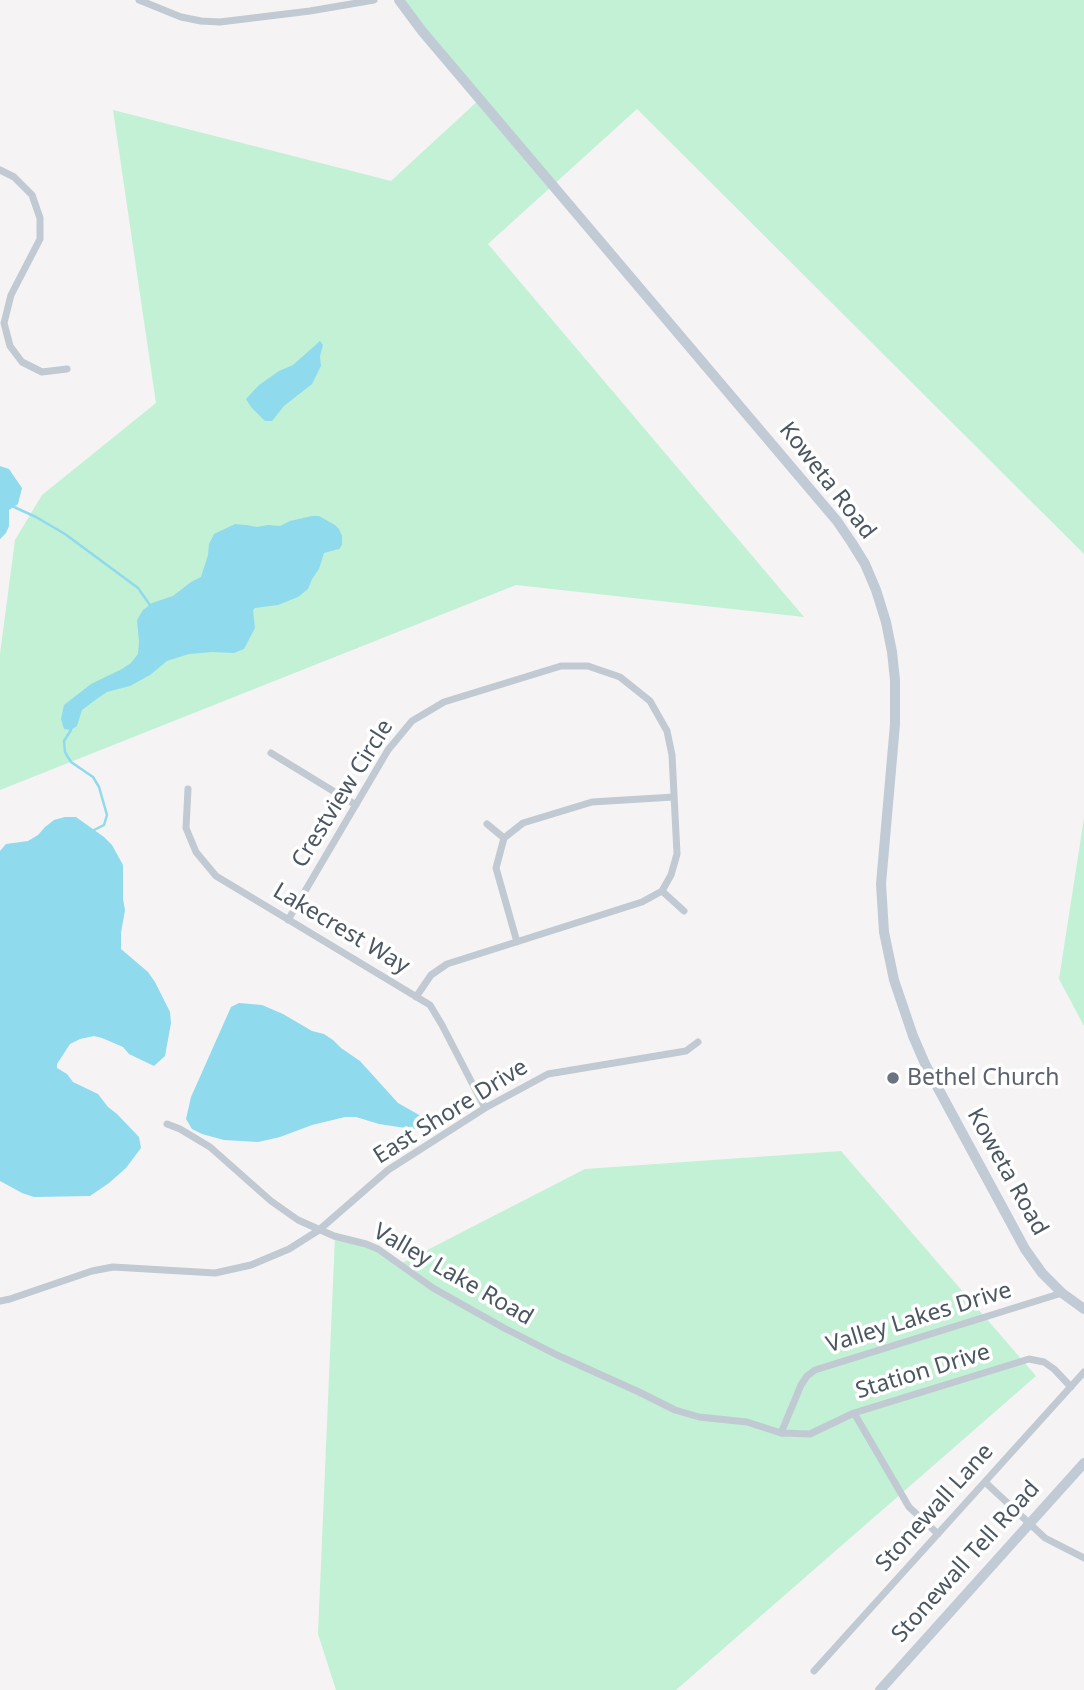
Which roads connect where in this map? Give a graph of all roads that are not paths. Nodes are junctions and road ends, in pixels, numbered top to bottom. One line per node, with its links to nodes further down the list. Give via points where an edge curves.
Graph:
1 (139, 0): 2 (street, via 181,17 220,22)
2 (374, 0)
3 (399, 0): 21 (street, Koweta Road, via 837,521 865,564 886,622 895,680 881,884 894,980 940,1094 1025,1249)
4 (0, 170): 5 (street, via 32,195 40,218 40,239 11,295 4,323 10,346 22,362 42,372)
5 (67, 369)
6 (271, 753): 9 (street)
7 (188, 789): 14 (street, Lakecrest Way, via 186,828 196,852 216,876)
8 (674, 797): 9 (street, Crestview Circle, via 667,731 650,701 620,677 588,666 561,666 444,702 412,721 388,750); 11 (street, via 592,802 523,823); 12 (street, Crestview Circle, via 677,854)
9 (356, 805): 14 (street, Crestview Circle)
10 (487, 824): 11 (street)
11 (504, 838): 15 (street, via 496,868)
12 (662, 891): 13 (street); 15 (street, via 642,902)
13 (684, 911)
14 (288, 920): 16 (street, Lakecrest Way)
15 (517, 942): 16 (street, via 447,964 431,975)
16 (416, 997): 18 (street, Lakecrest Way, via 430,1005)
17 (698, 1041): 18 (street, East Shore Drive, via 686,1051 548,1074)
18 (485, 1108): 20 (street, East Shore Drive, via 388,1170)
19 (167, 1124): 20 (street, Valley Lake Road, via 211,1147 271,1201)
20 (320, 1230): 22 (street, East Shore Drive, via 289,1250 215,1273 113,1267); 27 (street, Valley Lake Road, via 378,1249 433,1288 504,1328 675,1410 747,1422)
21 (1062, 1293): 23 (street, Koweta Road); 27 (street, Valley Lakes Drive, via 816,1370 801,1385)
22 (0, 1301)
23 (1084, 1309)
24 (1084, 1372): 25 (street, Stonewall Lane)
25 (1071, 1387): 26 (street, Station Drive, via 1044,1362 1029,1359); 29 (street, Stonewall Lane)
26 (854, 1413): 27 (street, Station Drive, via 810,1434); 31 (street, via 909,1507)
27 (781, 1433)
28 (1084, 1463): 30 (street, Stonewall Tell Road)
29 (985, 1482): 30 (street); 31 (street, Stonewall Lane)
30 (1029, 1523): 32 (street, via 1045,1538); 34 (street, Stonewall Tell Road)
31 (938, 1534): 33 (street, Stonewall Lane)
32 (1084, 1558)
33 (814, 1671)
34 (880, 1690)

